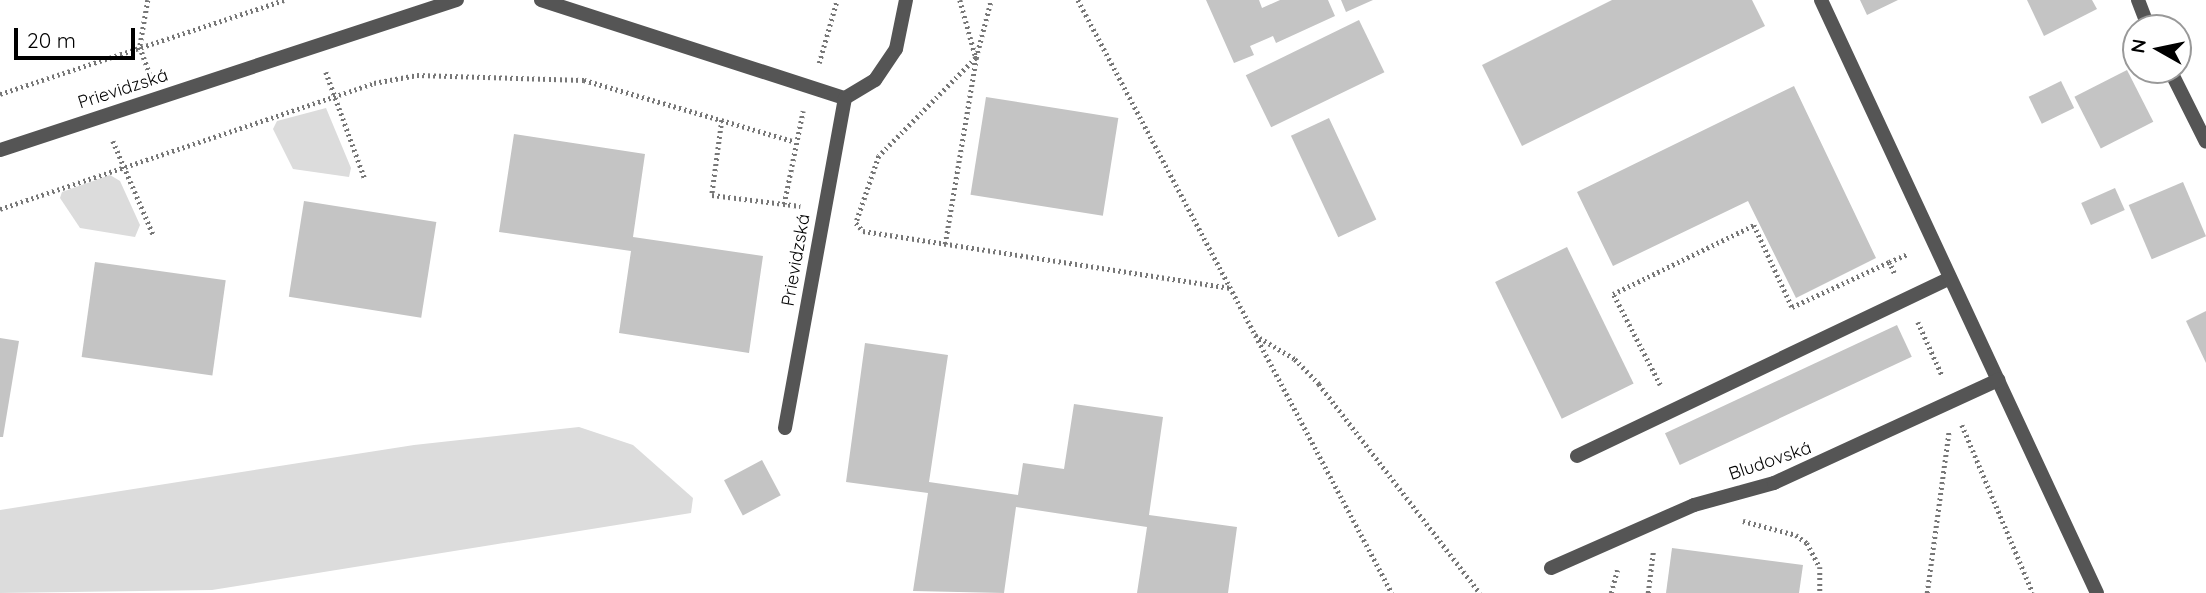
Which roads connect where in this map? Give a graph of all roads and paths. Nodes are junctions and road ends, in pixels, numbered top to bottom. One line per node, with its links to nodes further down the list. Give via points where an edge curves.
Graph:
1 (148, 0): 11 (path)
2 (284, 0): 11 (path)
3 (457, 0): 12 (street, Prievidzská)
4 (541, 0): 19 (street)
5 (837, 0): 14 (path)
6 (906, 0): 19 (street, via 896,49 875,80)
7 (960, 0): 13 (path)
8 (991, 0): 13 (path)
9 (1079, 0): 36 (path)
10 (1821, 0): 35 (street)
11 (140, 47): 16 (path); 17 (path)
12 (317, 48): 17 (street, Prievidzská); 18 (path)
13 (976, 58): 31 (path, via 879,156); 33 (path)
14 (820, 61)
15 (2177, 84): 24 (street)
16 (0, 94)
17 (159, 97): 21 (street, Prievidzská)
18 (336, 97): 22 (path, via 417,75 552,76 584,80); 26 (path); 27 (path)
19 (845, 99): 30 (street, Prievidzská)
20 (804, 105): 23 (path)
21 (102, 115): 25 (street, Prievidzská); 26 (path)
22 (722, 120): 23 (path); 28 (path, via 712,195)
23 (793, 141): 28 (path)
24 (2206, 142)
25 (0, 150)
26 (124, 166): 29 (path); 32 (path)
27 (365, 179)
28 (784, 204): 30 (path)
29 (0, 209)
30 (824, 210): 31 (path); 40 (street, Prievidzská)
31 (858, 214): 33 (path, via 863,231)
32 (154, 236)
33 (945, 244): 36 (path)
34 (1889, 262): 39 (path, via 1792,307 1754,225 1613,294)
35 (1950, 278): 38 (street); 39 (street)
36 (1231, 288): 37 (path)
37 (1255, 334): 47 (path); 48 (path, via 1295,359 1319,384)
38 (1998, 380): 46 (street, Bludovská, via 1897,432 1774,483 1694,505); 53 (street)
39 (1673, 410): 42 (street)
40 (785, 428)
41 (1950, 429): 52 (path)
42 (1577, 456)
43 (1735, 519): 51 (path, via 1796,535 1807,543 1820,567)
44 (1653, 548): 50 (path)
45 (1619, 564): 49 (path)
46 (1551, 568)
47 (1392, 593)
48 (1480, 593)
49 (1611, 593)
50 (1648, 593)
51 (1819, 593)
52 (1927, 593)
53 (2097, 593)

